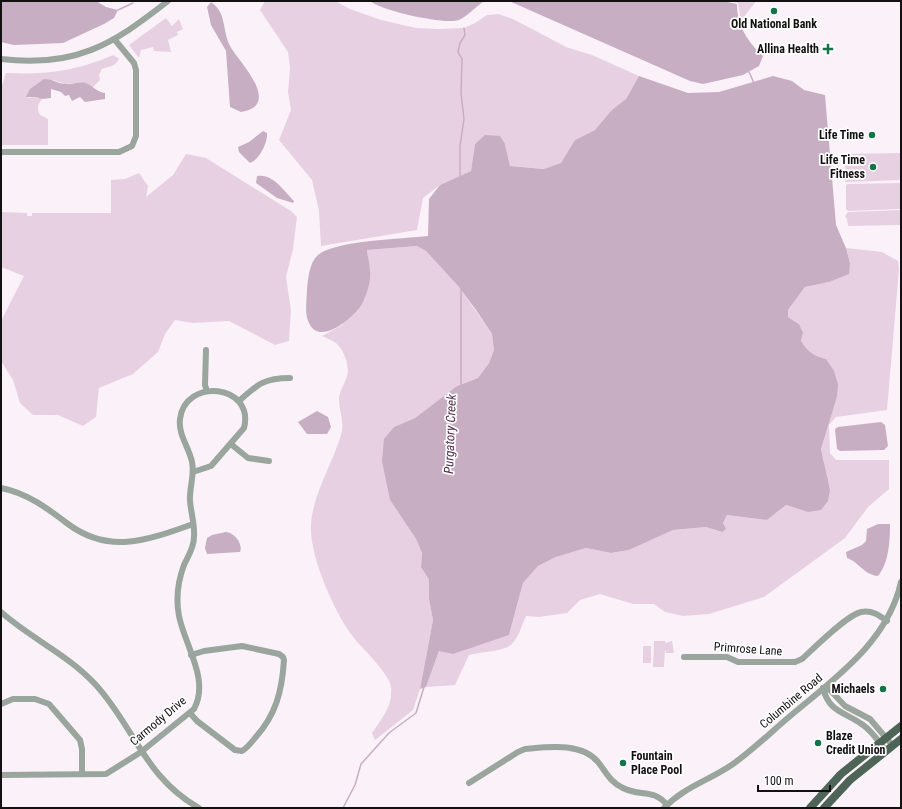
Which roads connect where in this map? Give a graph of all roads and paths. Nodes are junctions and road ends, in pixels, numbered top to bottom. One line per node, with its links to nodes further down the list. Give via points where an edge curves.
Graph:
1 (168, 1): 2 (street)
2 (115, 40): 3 (street, via 91,51 54,60); 4 (street, via 134,63 136,70 136,136 130,148 119,152)
3 (1, 59)
4 (1, 152)
5 (206, 350): 7 (street)
6 (290, 378): 8 (street, via 266,381)
7 (207, 391): 8 (street, via 227,393); 11 (street, via 198,393 187,401 180,420 181,435 192,460)
8 (239, 400): 9 (street, via 246,421)
9 (232, 445): 10 (street, via 248,458); 11 (street, via 211,466)
10 (269, 461)
11 (193, 472): 13 (street, Carmody Drive, via 190,493)
12 (1, 488): 13 (street, via 35,500 81,532 107,542 134,542)
13 (193, 524): 17 (street, Carmody Drive, via 193,546 180,578 178,605)
14 (901, 582): 16 (street, Columbine Road)
15 (1, 612): 26 (street, via 63,656 94,682 123,720)
16 (887, 621): 18 (street, Primrose Lane, via 875,613 853,615 802,659 795,662 738,662 728,657); 19 (street, Columbine Road, via 870,645)
17 (191, 655): 21 (street, Carmody Drive, via 200,686 198,702); 21 (street, via 242,646 279,654 284,660 280,694 273,714 264,728 242,751 235,750)
18 (684, 657)
19 (823, 688): 24 (street, via 830,690 845,706 870,719); 31 (street, Columbine Road, via 734,763 683,791)
20 (1, 704): 27 (street, via 11,699 35,699 49,704 79,739 82,749)
21 (190, 713): 26 (street, Carmody Drive)
22 (901, 726): 24 (main road)
23 (901, 739): 25 (main road)
24 (883, 740): 25 (street); 33 (main road, via 841,774)
25 (890, 749): 34 (main road, via 850,780)
26 (141, 752): 27 (street, Carmody Drive, via 112,772); 30 (street, via 162,780)
27 (82, 774): 28 (street, Carmody Drive)
28 (1, 775)
29 (469, 783): 31 (street, via 518,752 576,748 591,755 606,776 618,786 633,792 656,795)
30 (188, 805): 32 (street)
31 (666, 806)
32 (199, 808)
33 (810, 808)
34 (824, 808)

